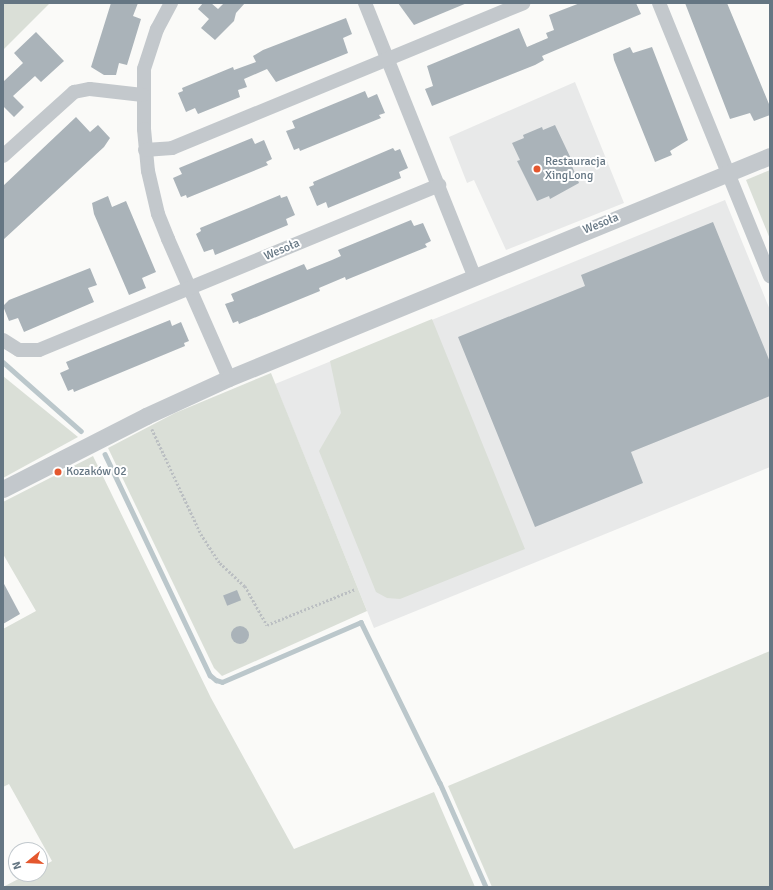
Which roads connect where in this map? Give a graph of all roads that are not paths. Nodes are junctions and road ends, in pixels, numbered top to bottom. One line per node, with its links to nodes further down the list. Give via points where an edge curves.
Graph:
1 (171, 3): 6 (street, via 157,29 144,69)
2 (365, 3): 5 (street)
3 (523, 3): 5 (street)
4 (659, 3): 10 (street)
5 (388, 57): 7 (street, via 172,148); 11 (street)
6 (143, 95): 7 (street); 8 (street, via 90,89 74,92)
7 (145, 150): 14 (street, via 158,214)
8 (3, 156)
9 (770, 156): 10 (street, Wesoła)
10 (727, 173): 12 (street, Wesoła); 13 (street)
11 (439, 185): 12 (street); 14 (street, Wesoła)
12 (474, 276): 16 (street, Wesoła)
13 (770, 276)
14 (190, 288): 15 (street, Wesoła, via 39,350 19,350); 16 (street)
15 (3, 340)
16 (229, 378): 17 (street, Wesoła, via 56,460)
17 (3, 489)

